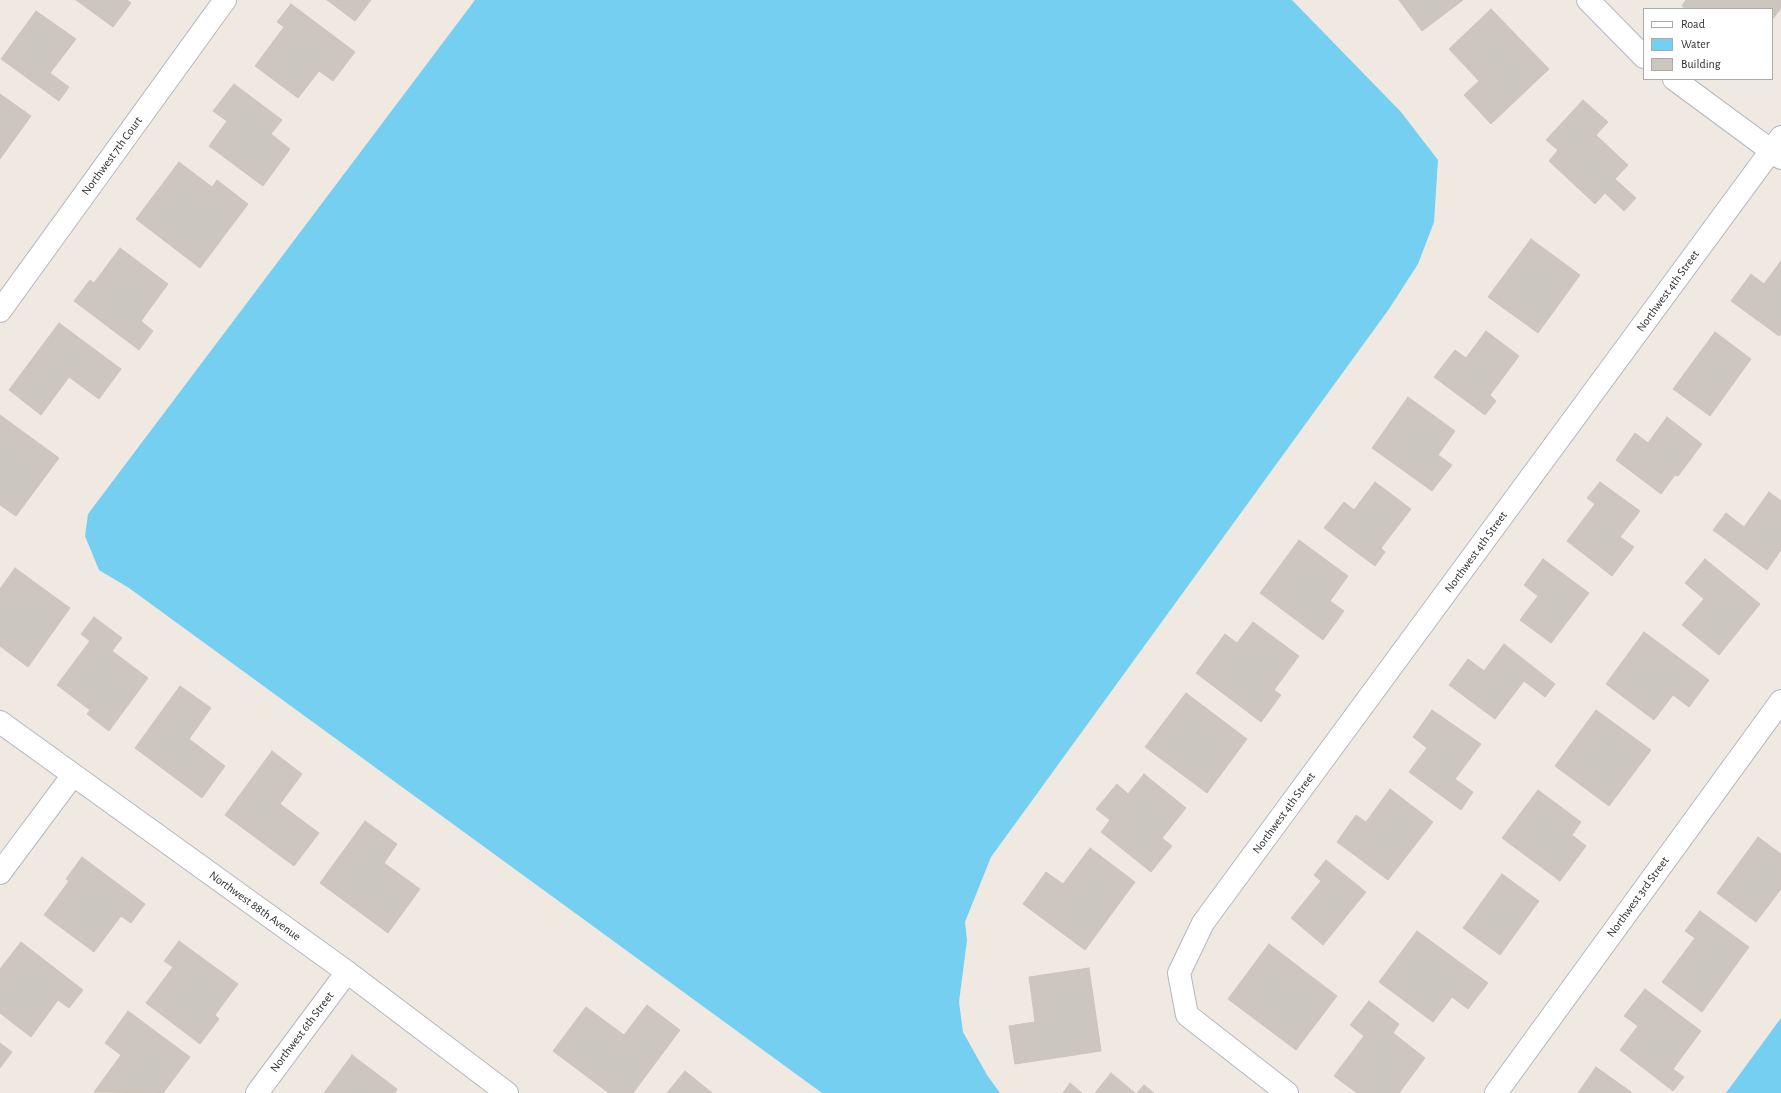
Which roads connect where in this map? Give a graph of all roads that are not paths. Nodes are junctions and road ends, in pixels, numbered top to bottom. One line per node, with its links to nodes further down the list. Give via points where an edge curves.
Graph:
1 (225, 0): 6 (street, Northwest 7th Court)
2 (1588, 0): 3 (street)
3 (1643, 56)
4 (1676, 80): 5 (street)
5 (1778, 148): 14 (street, Northwest 4th Street, via 1203,923 1179,973 1187,1015)
6 (0, 311)
7 (1781, 701): 15 (street, Northwest 3rd Street)
8 (0, 722): 9 (street, Northwest 88th Avenue)
9 (73, 775): 10 (street); 11 (street, Northwest 88th Avenue)
10 (0, 873)
11 (347, 972): 12 (street, Northwest 6th Street); 13 (street, Northwest 88th Avenue)
12 (257, 1093)
13 (508, 1093)
14 (1287, 1093)
15 (1496, 1093)

